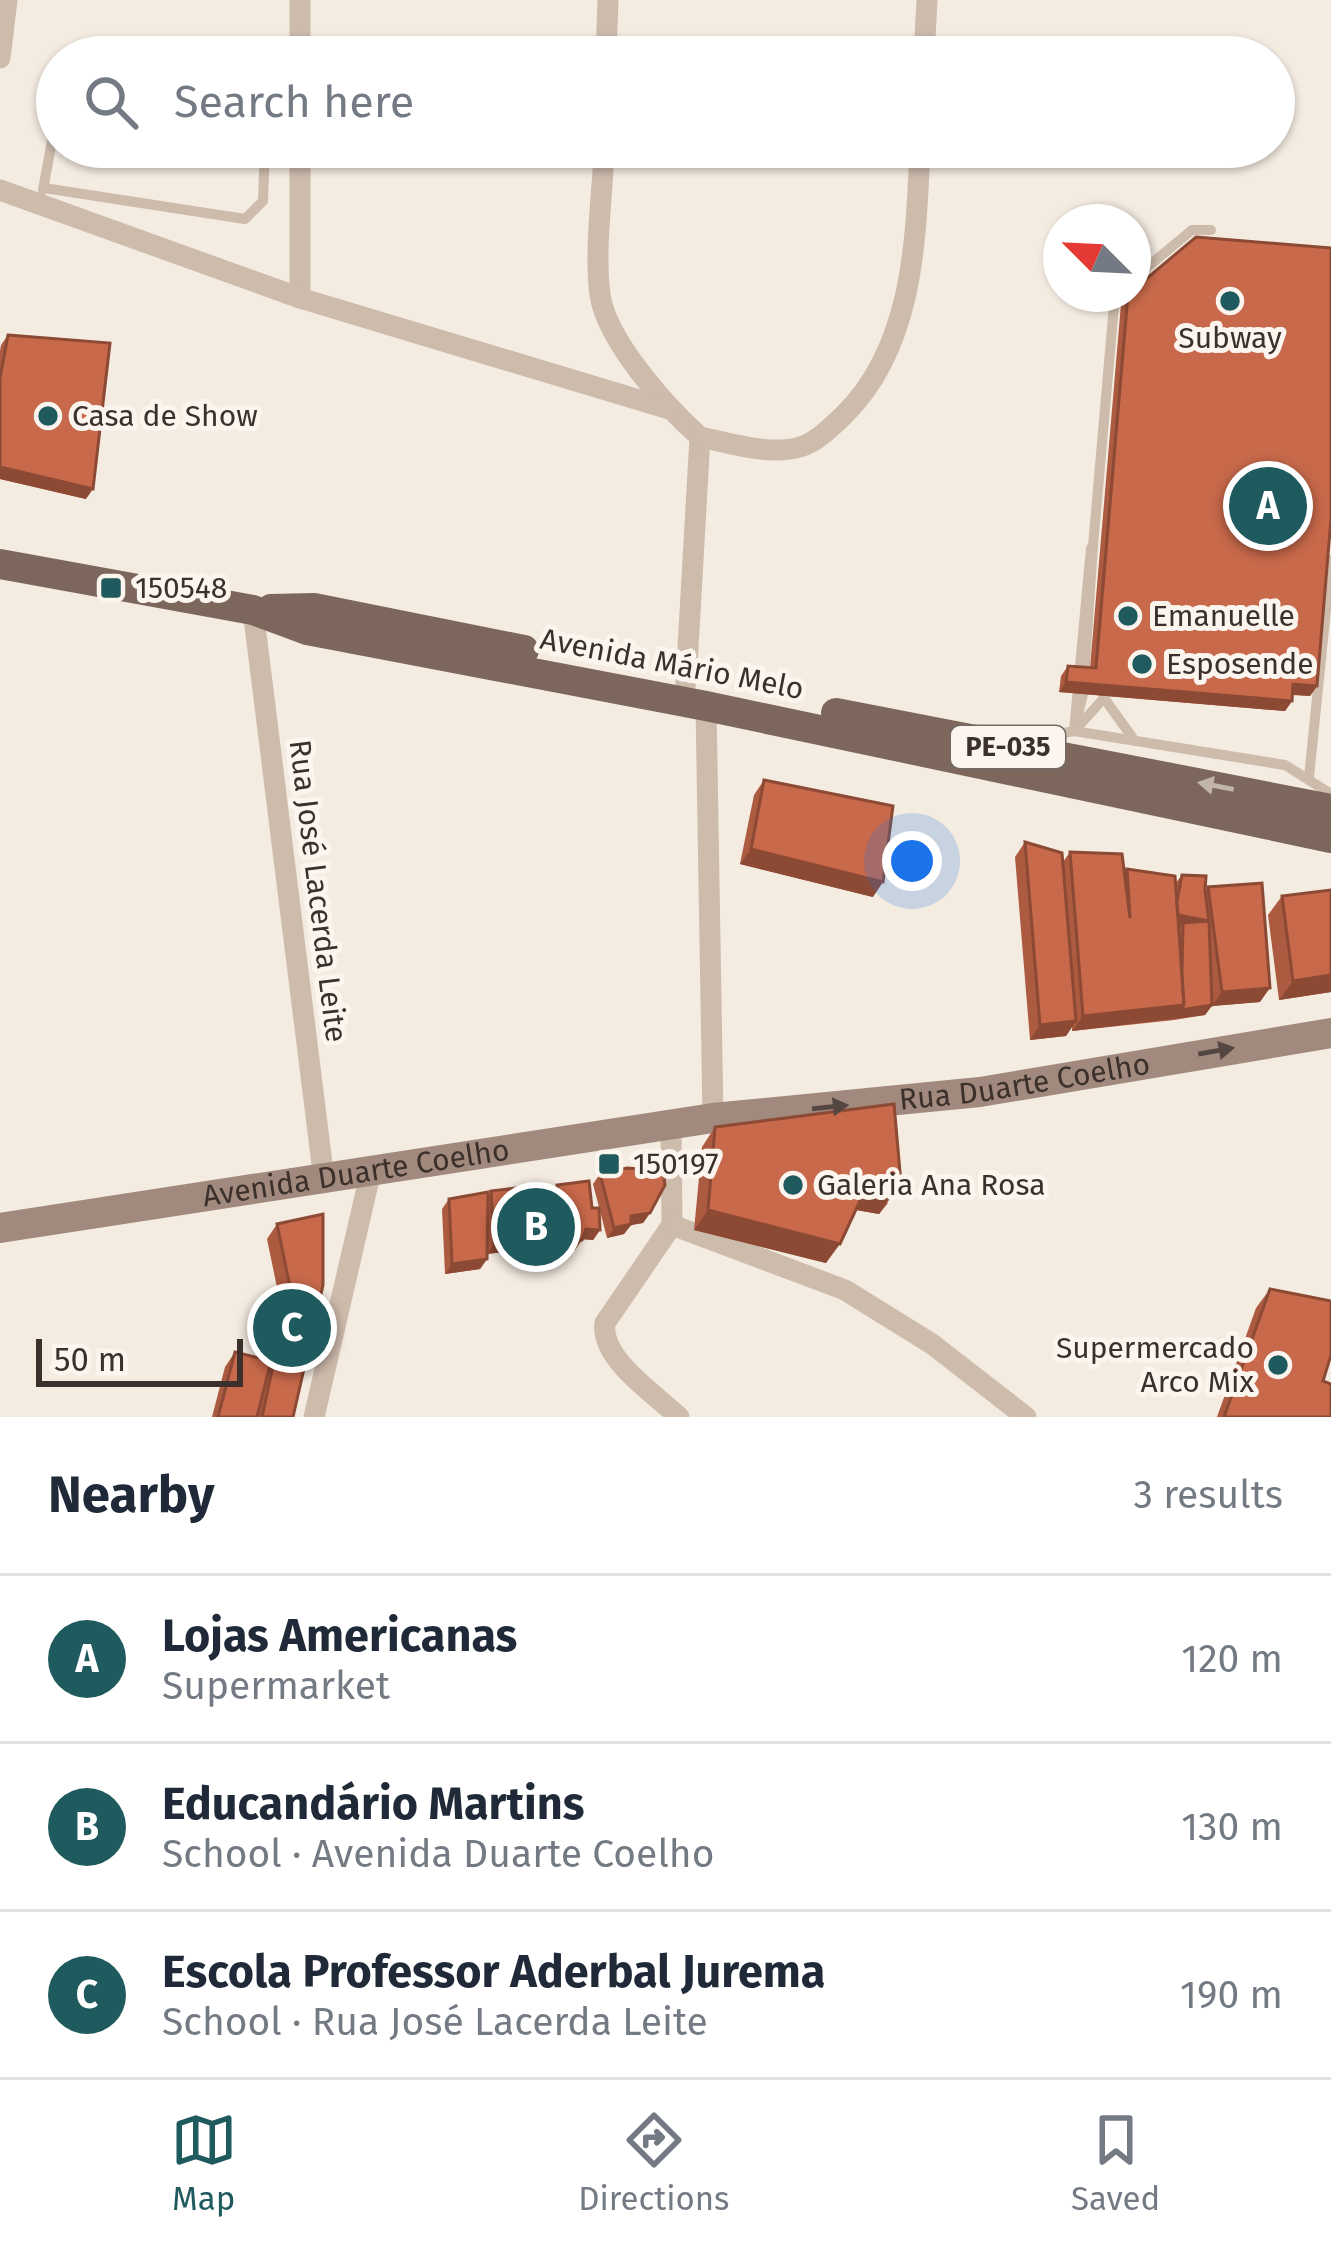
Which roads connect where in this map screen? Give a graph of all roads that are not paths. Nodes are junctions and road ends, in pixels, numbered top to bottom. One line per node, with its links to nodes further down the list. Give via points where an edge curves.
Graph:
1 (7, 0): 8 (street)
2 (300, 0): 5 (street)
3 (608, 0): 6 (street)
4 (927, 0): 7 (street)
5 (300, 36)
6 (607, 36)
7 (926, 36)
8 (0, 58)
9 (46, 168): 15 (lane)
10 (264, 168): 15 (lane, via 262,201 245,220)
11 (300, 168): 18 (street)
12 (603, 168): 20 (street, via 600,294 608,321)
13 (919, 168): 21 (street, via 916,244 897,323 862,397 804,446 778,450)
14 (0, 190): 15 (street)
15 (40, 195): 18 (street)
16 (1211, 230): 17 (lane, via 1192,230)
17 (1151, 264)
18 (300, 298): 20 (street)
19 (1113, 312): 26 (lane)
20 (669, 409): 21 (street)
21 (700, 437): 25 (street)
22 (1331, 560): 29 (lane)
23 (0, 564): 24 (main road, Avenida Mário Melo / PE-035)
24 (253, 610): 25 (main road, Avenida Mário Melo / PE-035, via 307,630); 37 (street, Rua José Lacerda Leite)
25 (696, 695): 28 (main road, Avenida Mário Melo / PE-035); 32 (main road, Avenida Mário Melo / PE-035); 34 (street)
26 (1075, 730): 27 (lane); 27 (lane, via 1104,697); 28 (lane)
27 (1135, 740): 29 (lane, via 1286,765)
28 (1001, 746): 31 (main road, Avenida Mário Melo / PE-035, one-way to 28)
29 (1310, 777): 30 (lane)
30 (1331, 794)
31 (1331, 808)
32 (1331, 838)
33 (1331, 1033): 34 (main road, Rua Duarte Coelho, one-way to 33, via 980,1092)
34 (713, 1118): 35 (main road, Avenida Duarte Coelho)
35 (671, 1127): 36 (main road, Avenida Duarte Coelho); 38 (street)
36 (370, 1175): 37 (main road, Avenida Duarte Coelho); 40 (street)
37 (324, 1180): 39 (main road, Avenida Duarte Coelho)
38 (672, 1226): 41 (street, via 604,1335 610,1351); 42 (street, via 845,1290)
39 (0, 1228)
40 (314, 1417)
41 (679, 1417)
42 (1026, 1417)

